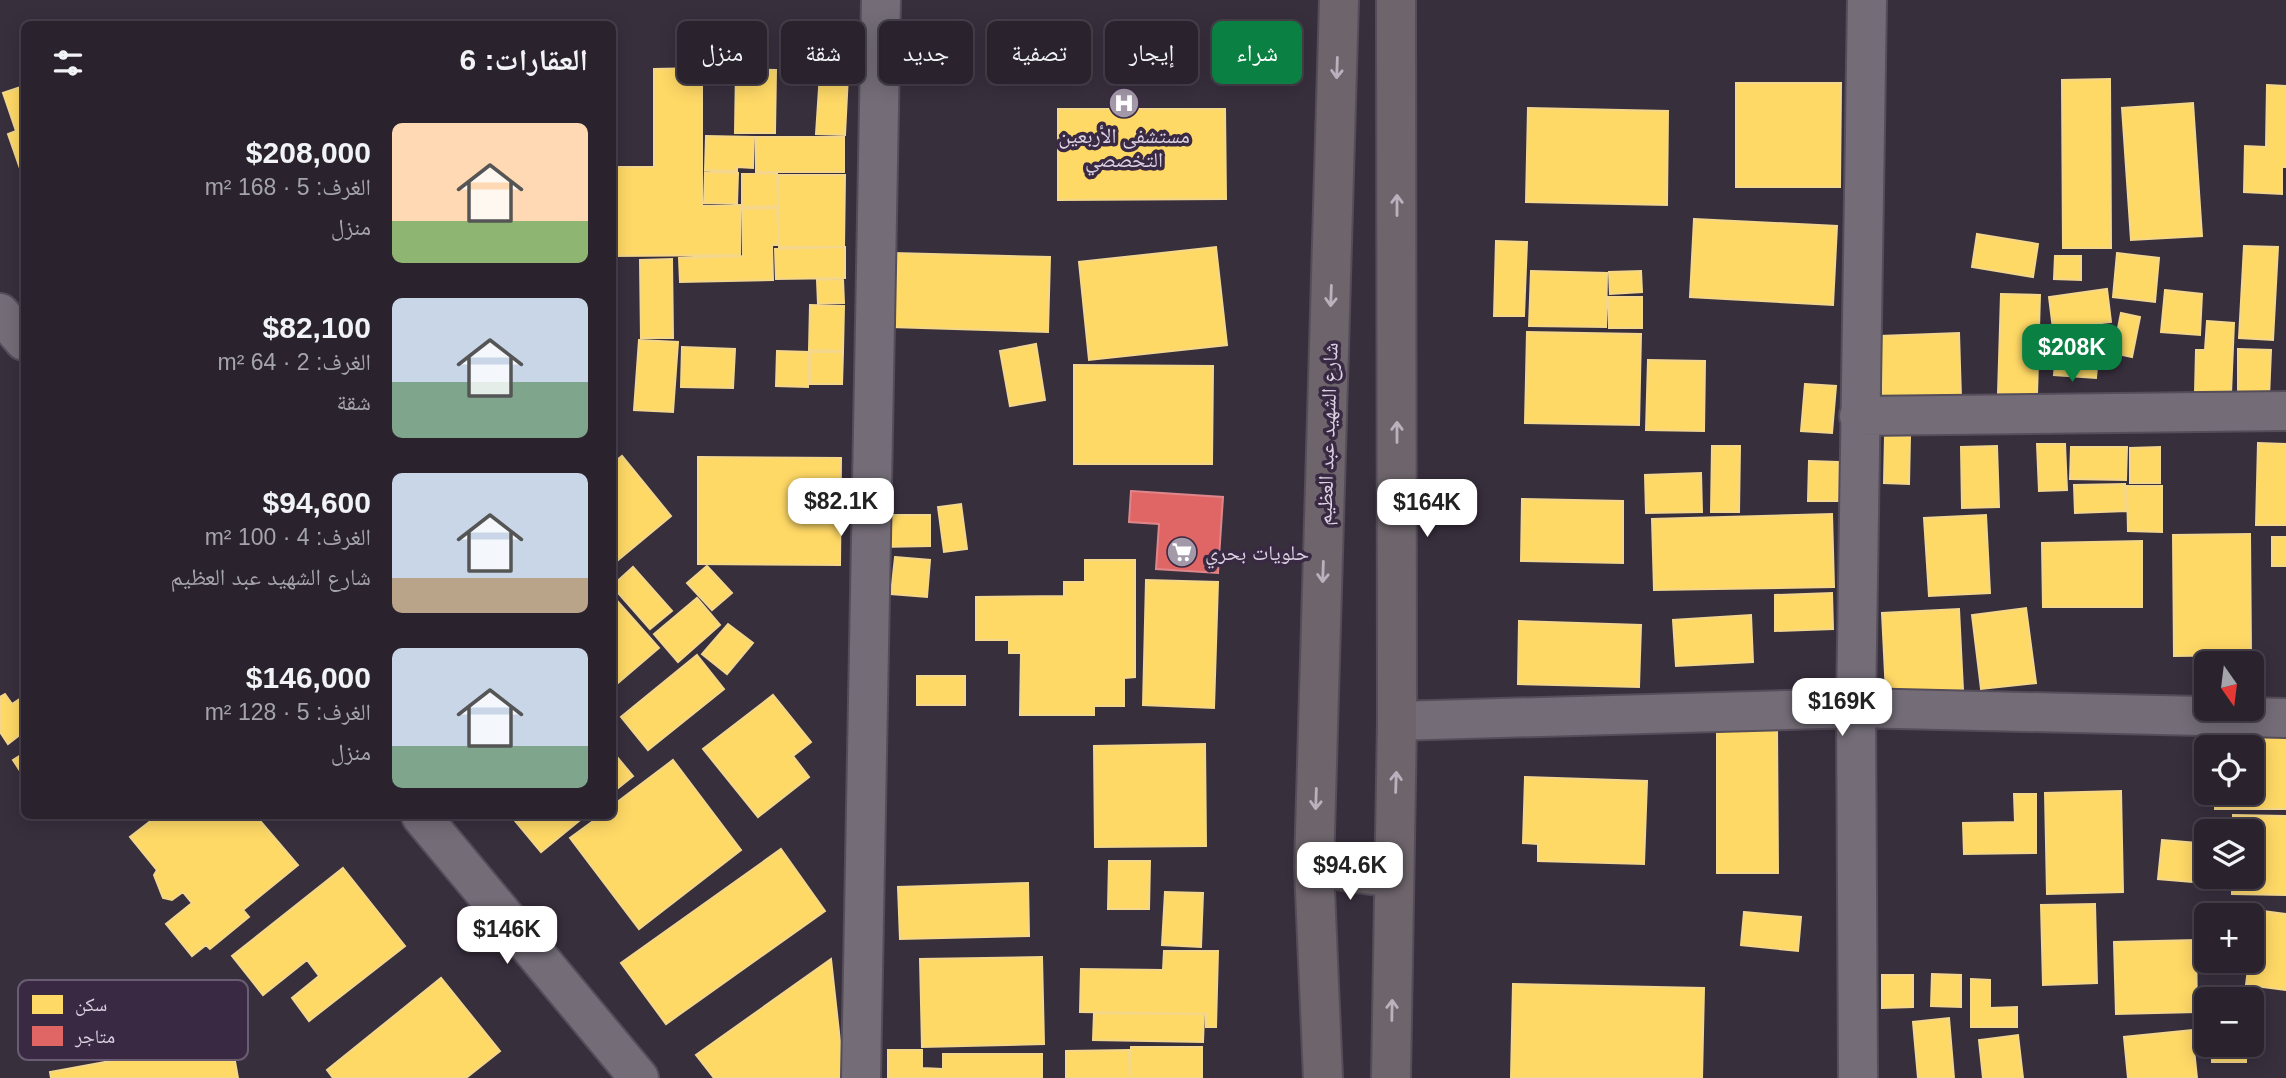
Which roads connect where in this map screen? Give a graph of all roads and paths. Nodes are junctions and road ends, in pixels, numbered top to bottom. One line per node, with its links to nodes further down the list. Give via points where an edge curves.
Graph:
1 (881, 0): 16 (street)
2 (1339, 0): 13 (main road, شارع الشهيد عبد العظيم, one-way to 13)
3 (1396, 0): 11 (main road, one-way to 3)
4 (1867, 0): 8 (street)
5 (0, 313): 6 (street)
6 (21, 338)
7 (2286, 411): 8 (street)
8 (1859, 416): 9 (street)
9 (1856, 708): 10 (street); 11 (street); 19 (street)
10 (2286, 718)
11 (1397, 721): 14 (main road, one-way to 11)
12 (423, 819): 15 (street)
13 (1314, 867): 14 (main road); 17 (main road, شارع الشهيد عبد العظيم)
14 (1393, 878): 18 (main road, one-way to 14)
15 (639, 1078)
16 (861, 1078)
17 (1324, 1078)
18 (1391, 1078)
19 (1858, 1078)

